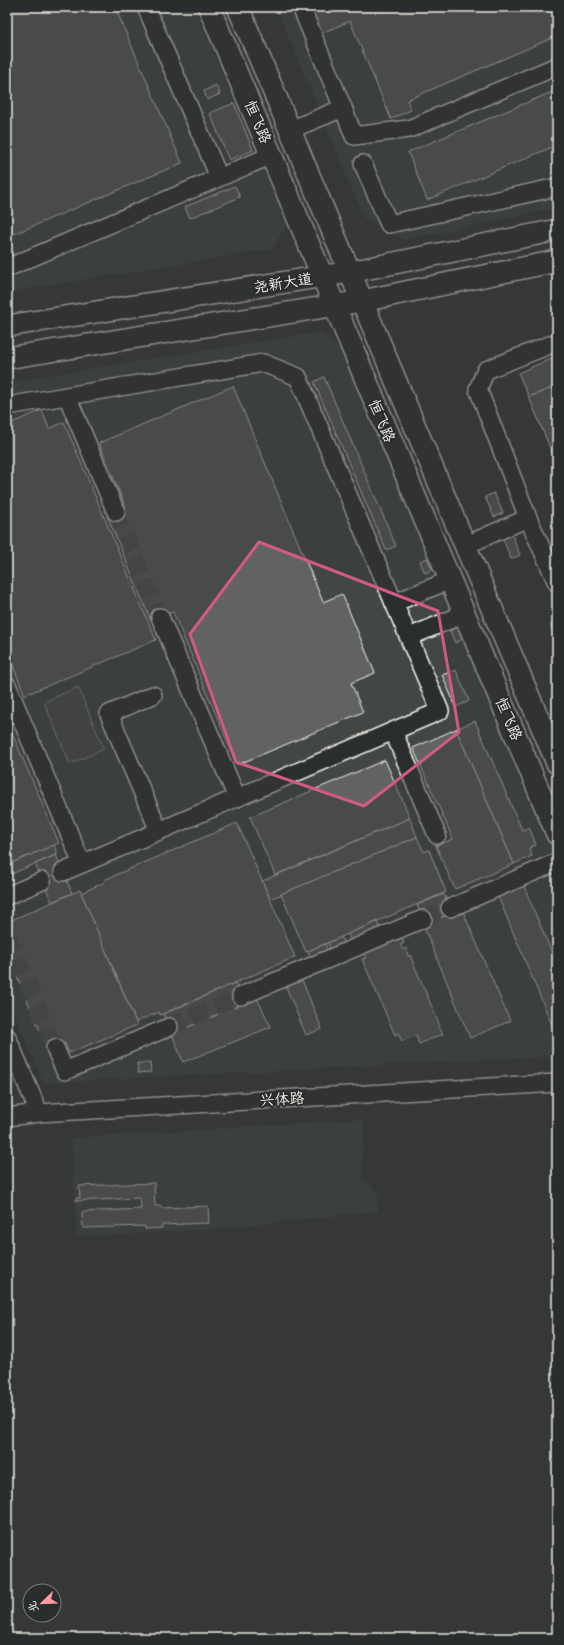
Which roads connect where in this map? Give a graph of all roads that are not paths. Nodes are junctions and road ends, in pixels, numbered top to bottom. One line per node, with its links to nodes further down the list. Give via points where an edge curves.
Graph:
1 (146, 7): 10 (street)
2 (209, 7): 8 (main road, 恒飞路)
3 (238, 7): 7 (main road, 恒飞路)
4 (301, 7): 6 (street)
5 (557, 66): 6 (street, via 409,129 354,136)
6 (343, 108): 7 (street)
7 (290, 130): 15 (main road, 恒飞路)
8 (272, 155): 10 (street); 16 (main road, 恒飞路)
9 (363, 164): 11 (street, via 389,224)
10 (219, 177): 14 (street)
11 (557, 187)
12 (557, 230): 15 (main road, 尧新大道)
13 (557, 262): 17 (main road, 尧新大道)
14 (7, 268)
15 (350, 272): 16 (main road, 尧新大道); 17 (main road, 恒飞路)
16 (322, 276): 18 (main road, 恒飞路); 19 (main road, 尧新大道)
17 (362, 301): 18 (main road, 尧新大道); 26 (main road, 恒飞路)
18 (334, 305): 21 (main road, 尧新大道); 27 (main road, 恒飞路)
19 (7, 326)
20 (557, 342): 25 (street, via 486,370 478,390)
21 (7, 358)
22 (67, 396): 23 (street); 24 (street); 29 (street, via 263,363 298,377)
23 (7, 406)
24 (116, 512)
25 (528, 518): 26 (street); 28 (street)
26 (464, 546): 36 (main road, 恒飞路)
27 (450, 580): 29 (street); 30 (main road, 恒飞路)
28 (557, 583)
29 (394, 603): 32 (street)
30 (464, 614): 32 (street); 39 (main road, 恒飞路)
31 (160, 617): 37 (street)
32 (409, 637): 35 (street, via 440,711)
33 (7, 685): 42 (street)
34 (153, 695): 38 (street, via 109,714)
35 (393, 731): 37 (street); 40 (street)
36 (557, 763)
37 (237, 798): 38 (street)
38 (159, 831): 42 (street)
39 (557, 834)
40 (436, 835)
41 (557, 862): 46 (street)
42 (82, 864): 43 (street)
43 (63, 872)
44 (42, 881): 45 (street)
45 (7, 896)
46 (450, 908)
47 (423, 919): 48 (street)
48 (241, 996)
49 (169, 1027): 51 (street, via 65,1071)
50 (7, 1037): 53 (street)
51 (55, 1048)
52 (557, 1083): 53 (street, 兴体路)
53 (39, 1113): 54 (street, 兴体路)
54 (8, 1115)

